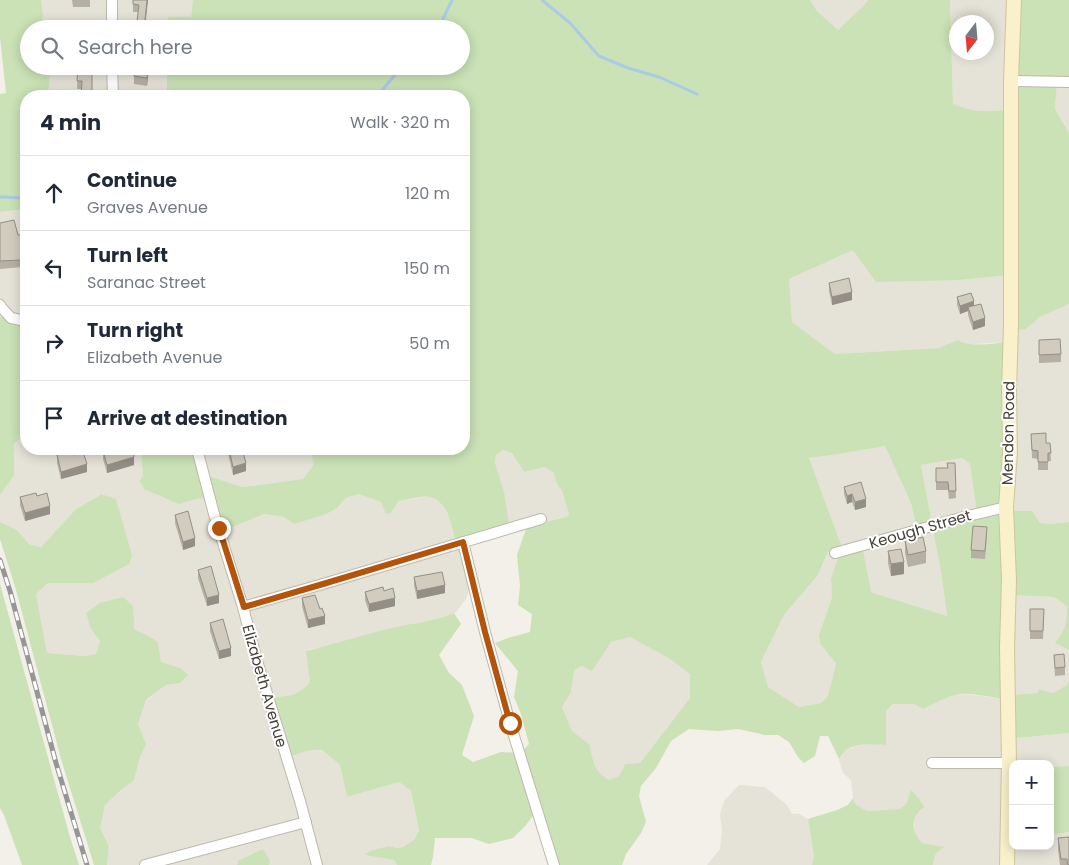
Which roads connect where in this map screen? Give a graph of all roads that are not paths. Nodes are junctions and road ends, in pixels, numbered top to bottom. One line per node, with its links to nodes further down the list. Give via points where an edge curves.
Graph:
1 (112, 0): 3 (street)
2 (1014, 0): 5 (street, Mendon Road)
3 (112, 20)
4 (112, 75): 7 (street)
5 (1011, 81): 6 (street); 11 (street, Mendon Road, via 1010,452)
6 (1069, 82)
7 (112, 90)
8 (0, 305): 9 (street, via 11,318)
9 (20, 320)
10 (199, 455): 15 (street, Elizabeth Avenue)
11 (1006, 507): 14 (street, Keough Street); 17 (street, Mendon Road)
12 (542, 519): 13 (street)
13 (463, 542): 15 (street); 21 (street, via 510,723)
14 (835, 553)
15 (244, 607): 18 (street, Elizabeth Avenue)
16 (932, 763): 17 (street)
17 (1009, 763): 22 (street, Mendon Road)
18 (306, 822): 19 (street); 20 (street, Elizabeth Avenue)
19 (146, 865)
20 (317, 865)
21 (554, 865)
22 (1007, 865)

